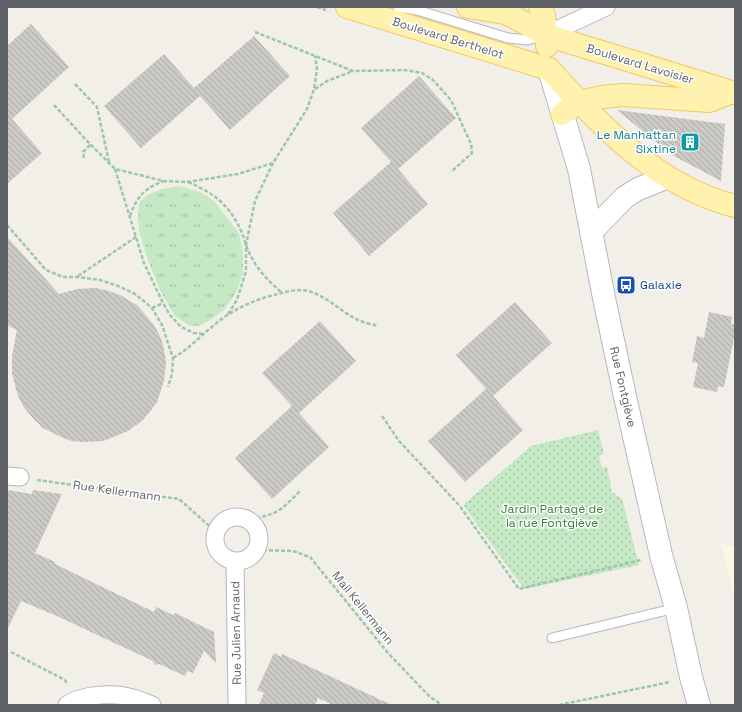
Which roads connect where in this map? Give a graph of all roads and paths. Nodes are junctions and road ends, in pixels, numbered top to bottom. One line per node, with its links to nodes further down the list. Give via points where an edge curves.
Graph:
1 (347, 7): 10 (main road, Boulevard Berthelot)
2 (398, 7): 7 (lane, via 417,10)
3 (540, 7): 8 (main road, via 544,16)
4 (606, 7): 8 (street)
5 (478, 8): 8 (main road, via 505,13)
6 (256, 32): 9 (path)
7 (497, 35): 8 (lane, via 527,40); 10 (lane)
8 (546, 35): 10 (main road); 14 (main road, Boulevard Lavoisier)
9 (315, 56): 11 (path); 13 (path, via 317,69)
10 (549, 69): 16 (main road)
11 (354, 71): 13 (path, via 327,81); 22 (path, via 405,70 422,73 433,80 451,100 471,144 472,153)
12 (76, 84): 19 (path, via 97,107)
13 (314, 90): 20 (path, via 307,108)
14 (734, 92): 16 (main road, via 709,101 602,96)
15 (54, 105): 17 (path)
16 (570, 108): 23 (main road); 29 (main road, Rue Fontgiève)
17 (90, 144): 18 (path, via 83,152); 19 (path)
18 (84, 158)
19 (109, 163): 21 (path)
20 (273, 163): 25 (path, via 238,174); 31 (path, via 255,202)
21 (115, 169): 24 (path); 27 (path)
22 (451, 172)
23 (668, 177): 26 (main road, via 684,187); 29 (main road, via 638,189 626,197)
24 (164, 181): 25 (path); 27 (path, via 146,190 134,205)
25 (187, 182): 31 (path, via 218,198 242,232)
26 (735, 206)
27 (130, 216): 30 (path)
28 (7, 224): 32 (path, via 46,270 63,277)
29 (591, 232): 47 (main road, Rue Fontgiève)
30 (136, 237): 32 (path); 34 (path, via 144,264)
31 (246, 245): 33 (path, via 252,260); 36 (path, via 246,271 237,300)
32 (78, 277): 35 (path, via 118,286 135,294)
33 (282, 293): 36 (path, via 249,303); 37 (path, via 308,291 331,301 358,320)
34 (163, 303): 35 (path); 38 (path, via 181,327)
35 (152, 308): 39 (path, via 162,325)
36 (228, 314): 38 (path)
37 (378, 326)
38 (204, 334): 39 (path)
39 (173, 358): 40 (path)
40 (168, 387)
41 (382, 416): 47 (path, via 399,441 459,506 519,589)
42 (13, 476): 45 (path, Rue Kellermann, via 179,499)
43 (301, 490): 44 (path, via 286,505 259,517)
44 (252, 523): 45 (street, via 245,518 234,517 223,521); 46 (street, via 258,531)
45 (216, 531): 48 (street, via 214,542 218,551 225,559)
46 (257, 550): 48 (street, via 244,561); 56 (path, Mail Kellermann, via 293,551 310,557 388,653 430,698)
47 (661, 555): 49 (main road, Rue Fontgiève)
48 (235, 562): 55 (street, Rue Julien Arnaud)
49 (676, 608): 50 (lane); 52 (main road, Rue Fontgiève)
50 (552, 638)
51 (11, 652): 53 (path, via 65,680)
52 (691, 677): 57 (path); 58 (main road, Rue Fontgiève)
53 (70, 703): 54 (street, via 94,696 118,694)
54 (152, 705)
55 (237, 705)
56 (442, 705)
57 (559, 705)
58 (699, 705)

